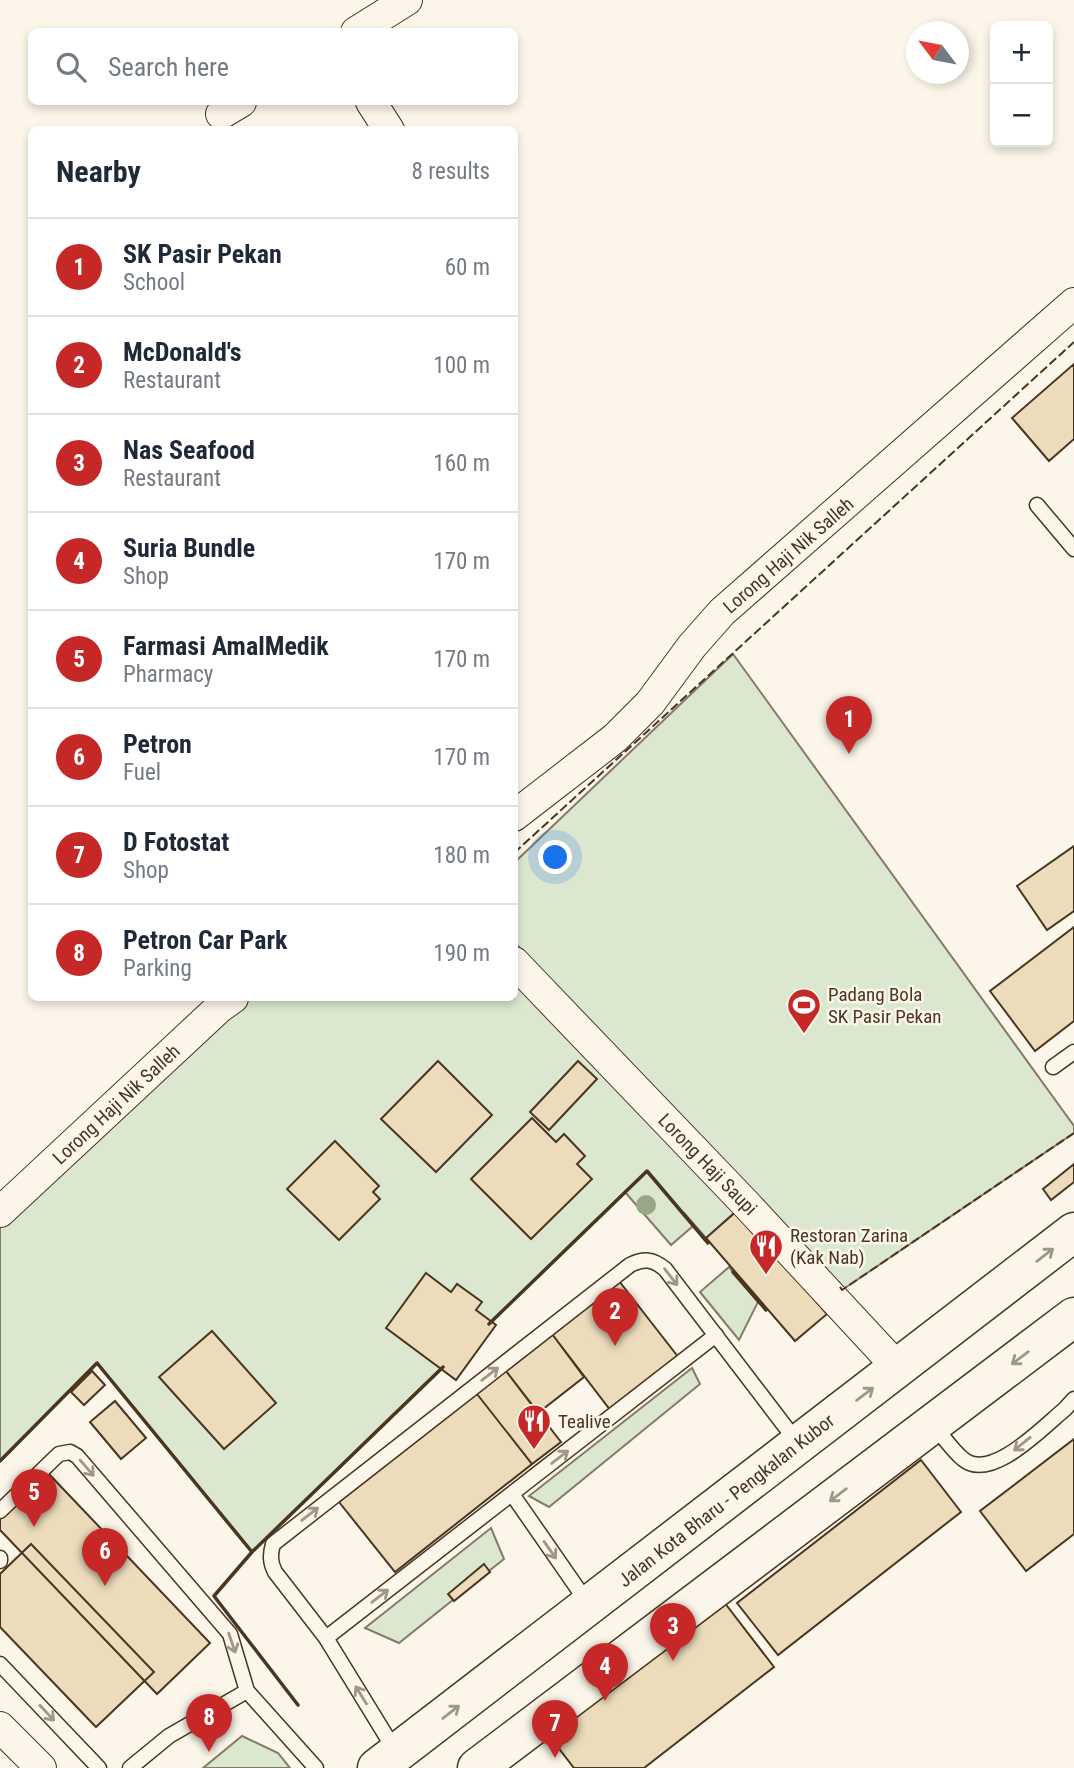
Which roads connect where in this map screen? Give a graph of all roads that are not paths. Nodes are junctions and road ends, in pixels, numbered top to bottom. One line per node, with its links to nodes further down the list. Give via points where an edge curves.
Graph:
1 (407, 0): 2 (street)
2 (362, 28)
3 (373, 105): 4 (street)
4 (386, 126)
5 (1074, 303): 8 (street, Lorong Haji Nik Salleh, via 722,612 650,703 615,738)
6 (1037, 505): 7 (lane)
7 (1072, 543)
8 (519, 803)
9 (518, 966): 17 (street, Lorong Haji Saupi)
10 (229, 1001): 13 (street, Lorong Haji Nik Salleh)
11 (1074, 1052): 12 (lane)
12 (1053, 1067)
13 (0, 1212)
14 (1074, 1232): 17 (highway, Jalan Kota Bharu - Pengkalan Kubor, one-way to 14)
15 (1074, 1317): 19 (highway, one-way to 19)
16 (716, 1335): 20 (lane); 21 (lane, one-way to 16); 24 (lane, one-way to 16, via 275,1572 270,1553 280,1537 367,1469 639,1260 658,1262)
17 (898, 1368): 20 (highway, Jalan Kota Bharu - Pengkalan Kubor, one-way to 17)
18 (1074, 1399): 19 (lane, one-way to 19, via 991,1465 964,1461)
19 (933, 1424): 29 (highway, one-way to 29)
20 (799, 1444): 23 (highway, Jalan Kota Bharu - Pengkalan Kubor)
21 (512, 1494): 23 (lane, one-way to 23); 24 (lane, one-way to 21)
22 (0, 1511): 26 (lane, one-way to 26, via 59,1454 77,1456 230,1634)
23 (589, 1606): 28 (highway, Jalan Kota Bharu - Pengkalan Kubor, one-way to 23)
24 (326, 1638): 28 (lane, one-way to 24)
25 (0, 1664): 31 (lane, one-way to 31)
26 (247, 1691): 32 (lane, via 169,1736); 33 (lane)
27 (0, 1728): 30 (street)
28 (387, 1761)
29 (484, 1766)
30 (41, 1768)
31 (99, 1768)
32 (130, 1768)
33 (316, 1768)

